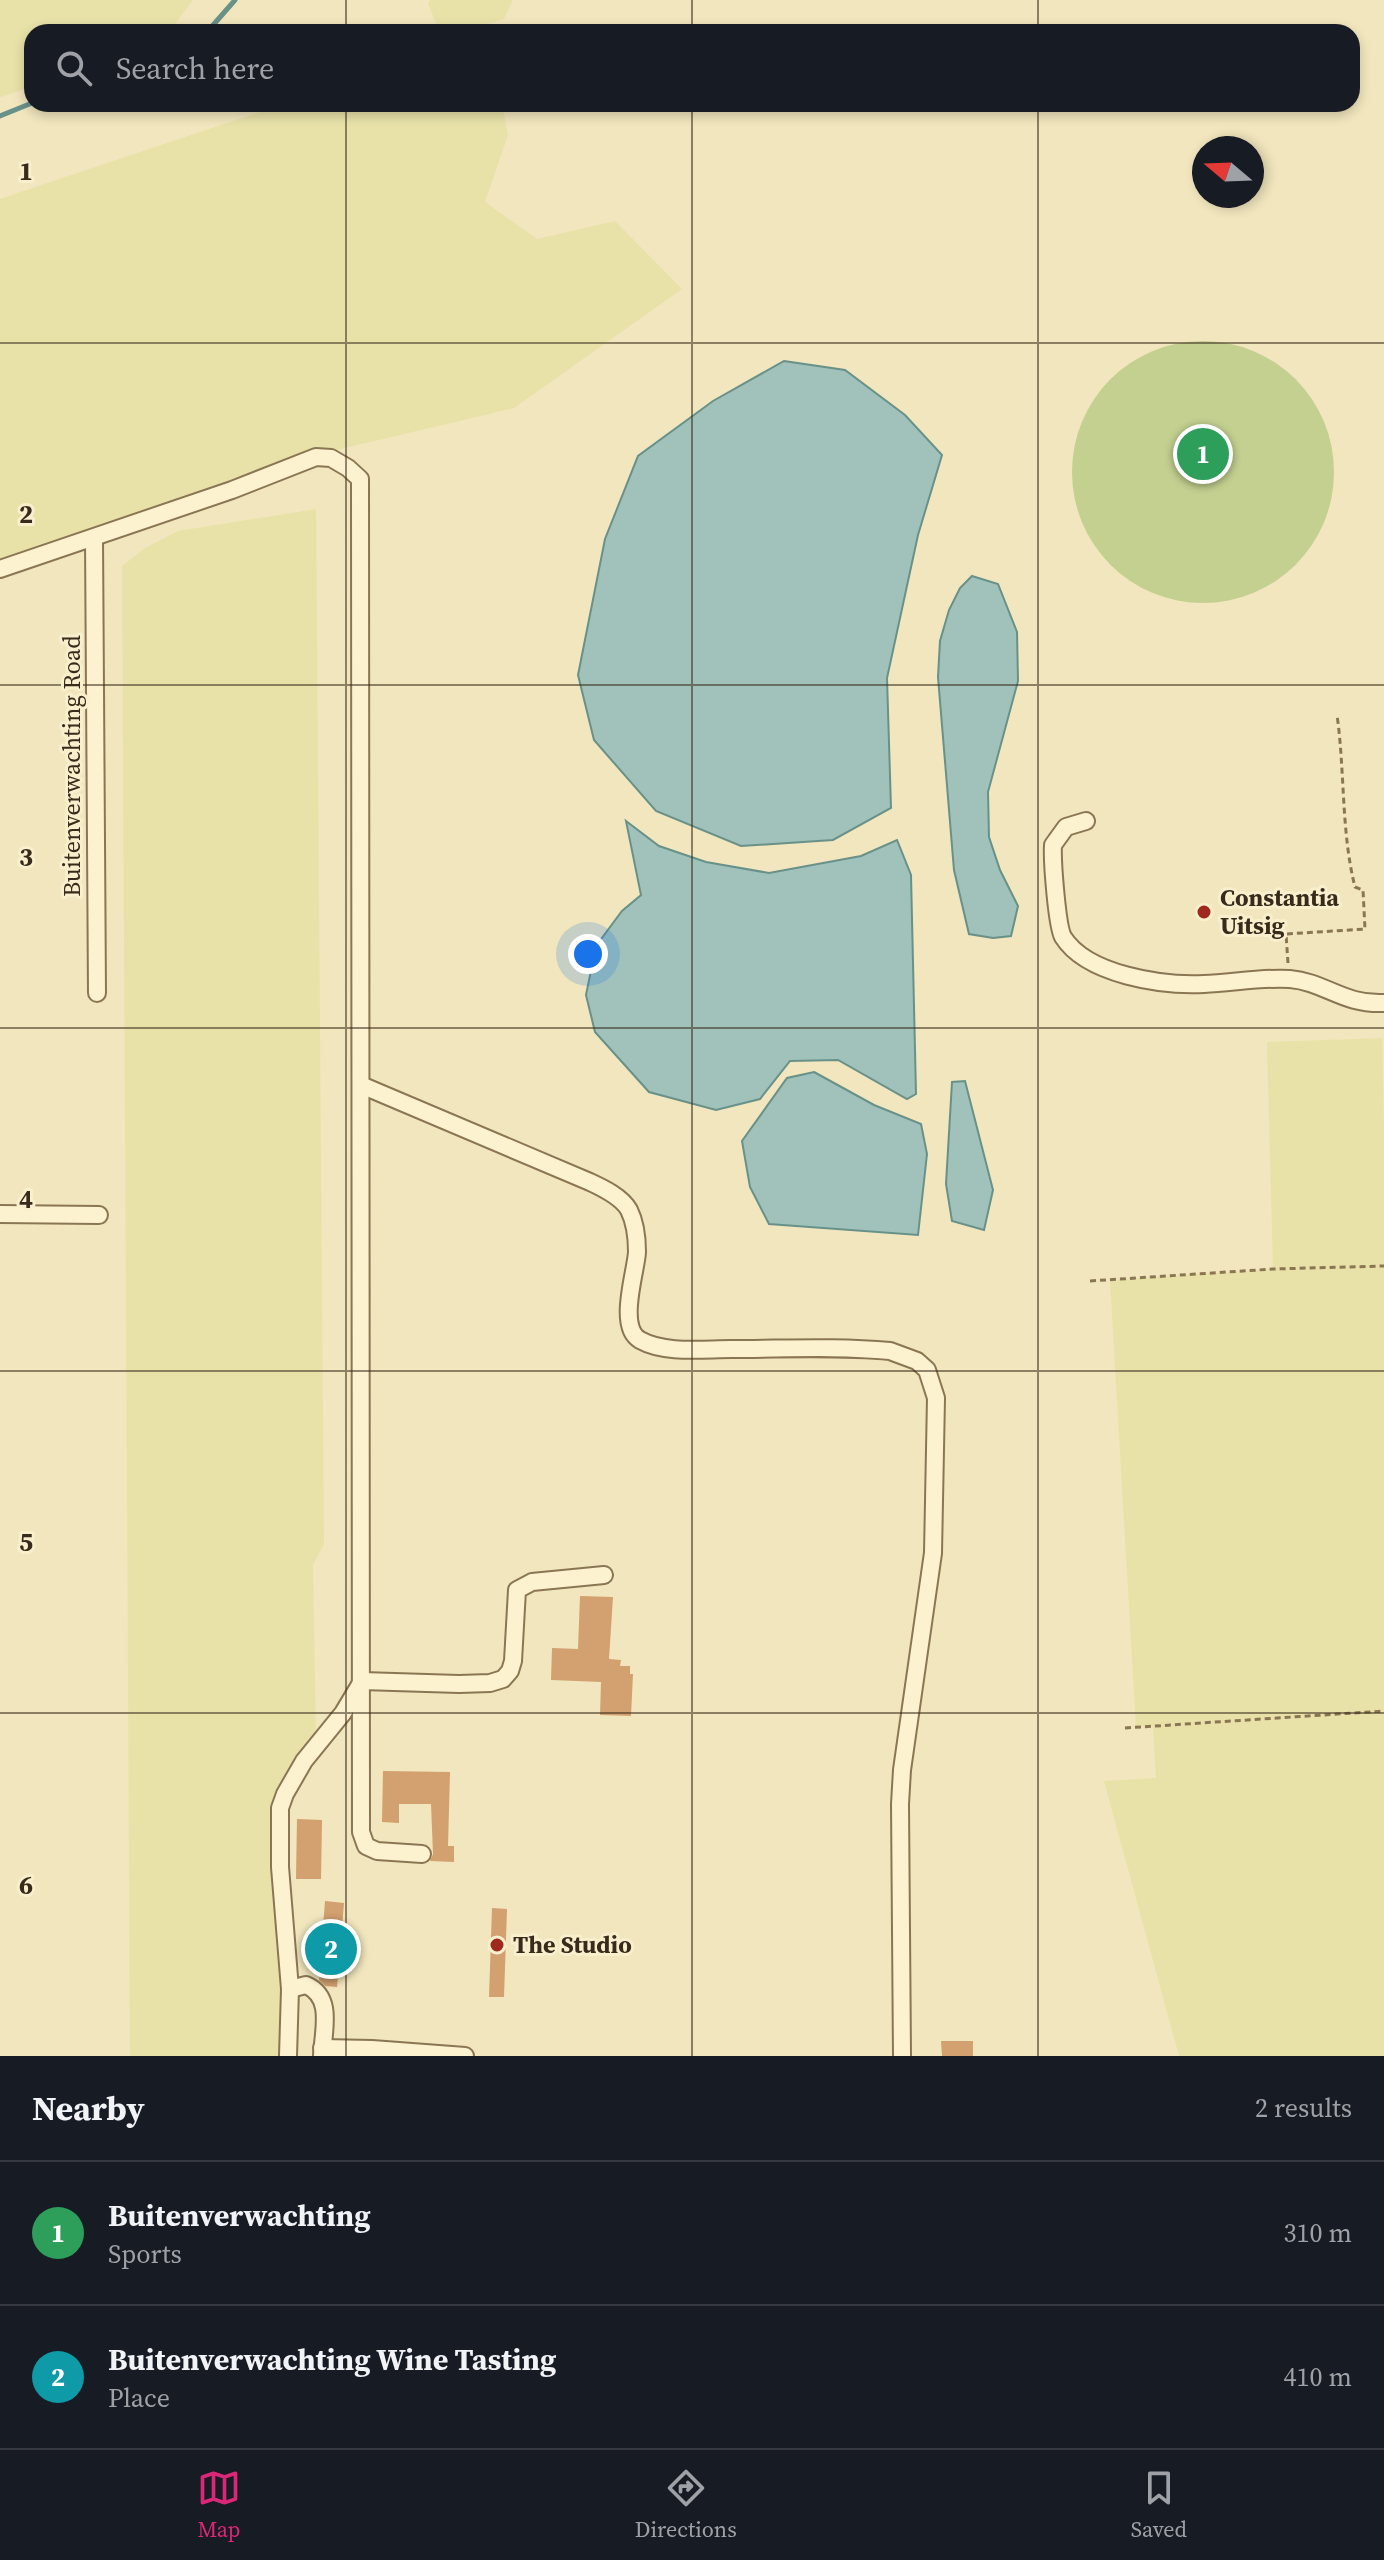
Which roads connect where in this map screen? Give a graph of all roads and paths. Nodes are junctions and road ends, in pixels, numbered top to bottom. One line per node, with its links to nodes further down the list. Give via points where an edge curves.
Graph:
1 (94, 538): 2 (street); 6 (street, Buitenverwachting Road); 8 (street, via 306,460 324,457 360,479)
2 (0, 569)
3 (1337, 715): 5 (path, via 1349,865 1355,887 1363,890 1365,929 1286,934)
4 (1086, 821): 5 (street, via 1066,827 1053,852 1061,932 1079,955 1103,967 1173,984)
5 (1289, 979): 7 (street, via 1350,1001)
6 (97, 993)
7 (1384, 1003)
8 (361, 1085): 14 (street); 23 (street, via 590,1182 628,1208 637,1251 629,1321 641,1340 685,1349 890,1351 927,1370 936,1398 936,1500 927,1608 902,1770)
9 (0, 1214): 10 (street)
10 (99, 1215)
11 (1384, 1266): 12 (path)
12 (1090, 1281)
13 (604, 1575): 14 (street, via 532,1582 517,1590 513,1661 499,1681)
14 (362, 1681): 17 (street, via 361,1832 366,1846 377,1851); 18 (street, via 304,1761 280,1808)
15 (1384, 1711): 16 (path)
16 (1125, 1728)
17 (422, 1854)
18 (290, 1989): 19 (street, via 306,1985 322,1995); 21 (street)
19 (322, 2052): 20 (street)
20 (361, 2052): 22 (street)
21 (288, 2056)
22 (465, 2056)
23 (902, 2056)

